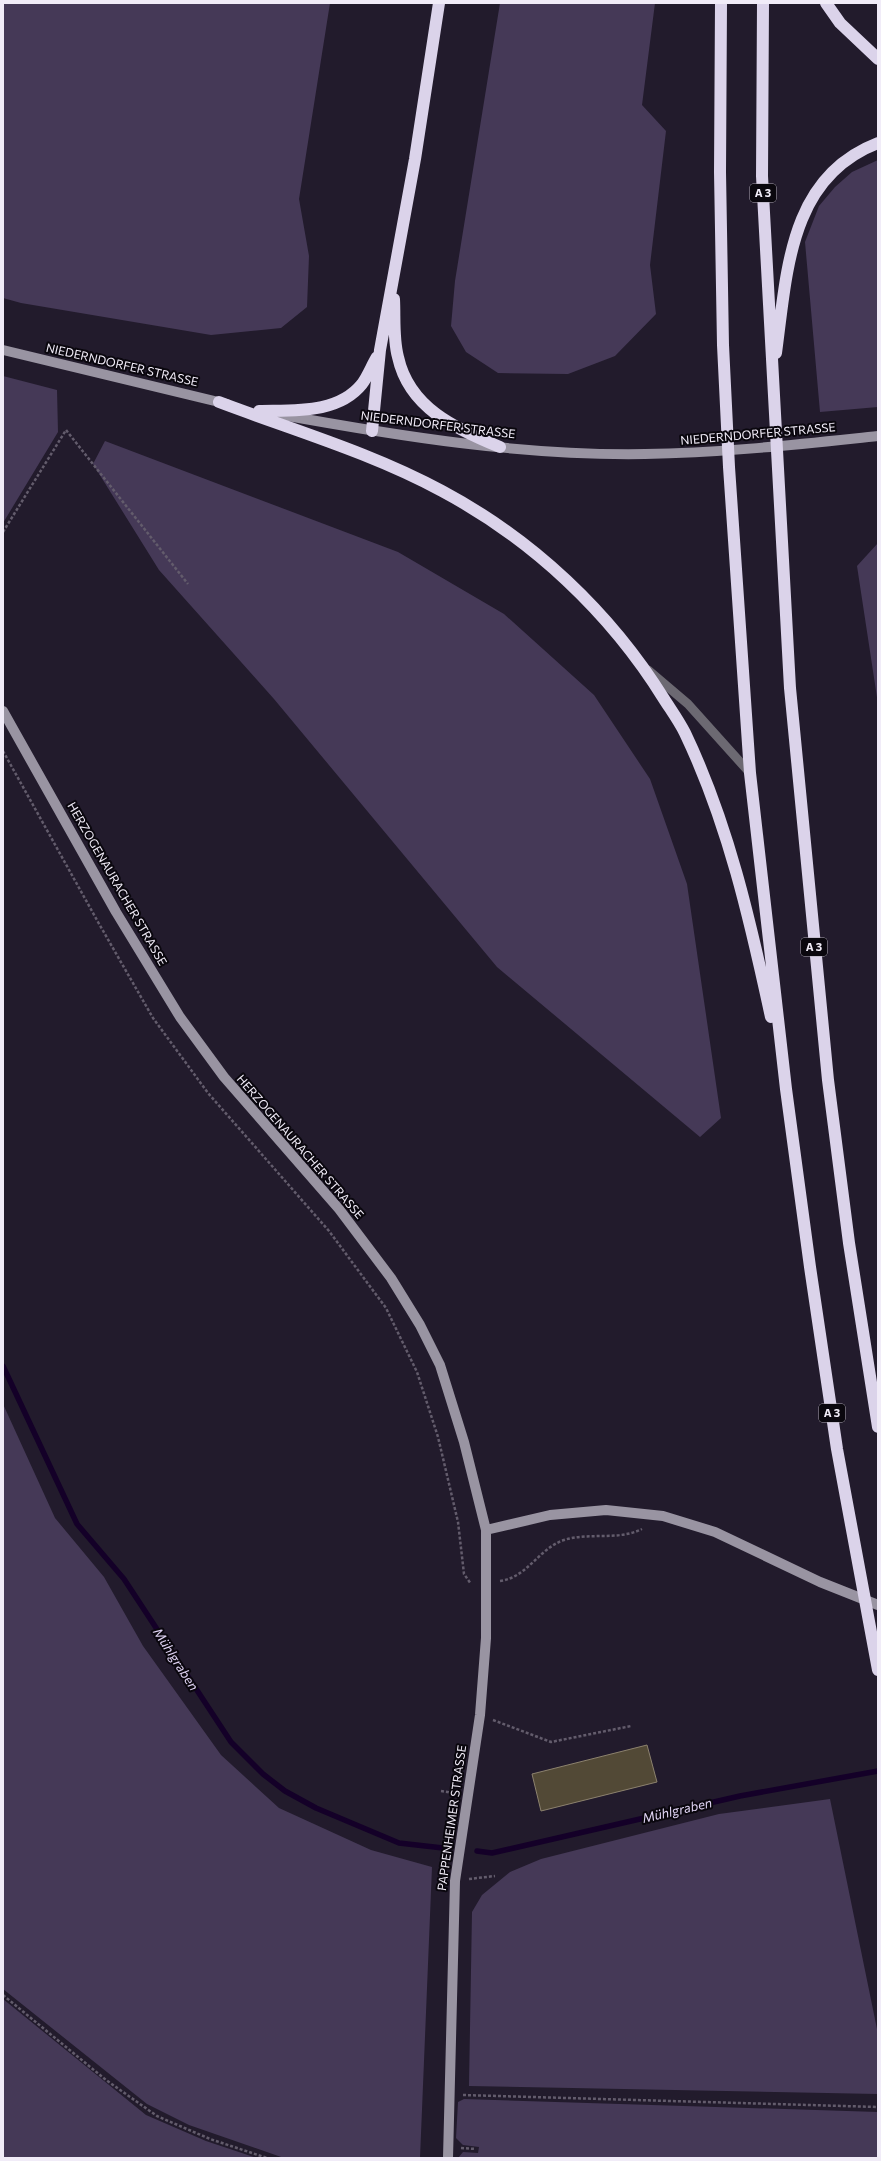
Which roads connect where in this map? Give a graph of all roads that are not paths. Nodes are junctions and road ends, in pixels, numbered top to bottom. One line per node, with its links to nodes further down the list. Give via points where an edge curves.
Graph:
1 (438, 3): 7 (highway)
2 (721, 3): 18 (highway, A 3, via 720,196 723,345)
3 (763, 3): 10 (highway, A 3, via 762,176)
4 (826, 3): 5 (highway, via 840,23)
5 (878, 60)
6 (878, 143): 10 (highway, via 852,154 840,163 826,176 809,204 791,255)
7 (394, 283): 9 (highway); 15 (highway, via 398,357 413,390 444,421)
8 (3, 350): 11 (street, NIEDERNDORFER STRASSE)
9 (380, 350): 12 (highway, via 363,383 352,394 337,403 305,410); 13 (highway)
10 (772, 382): 20 (highway, A 3, via 790,688 812,926 849,1243)
11 (219, 402): 12 (street, NIEDERNDORFER STRASSE); 16 (highway, via 377,460 441,490 494,522 551,566 604,618)
12 (259, 411): 13 (street, NIEDERNDORFER STRASSE)
13 (372, 431): 15 (street, NIEDERNDORFER STRASSE)
14 (878, 436): 15 (street, NIEDERNDORFER STRASSE, via 694,453 575,452)
15 (500, 447)
16 (644, 667): 18 (lane, via 688,704); 19 (highway, via 684,731 712,795 739,878)
17 (3, 711): 21 (street, HERZOGENAURACHER STRASSE, via 116,912 180,1018 224,1076 339,1209 391,1278 420,1325 440,1365 464,1442)
18 (750, 773): 19 (highway, A 3)
19 (786, 1089): 23 (highway, A 3, via 837,1449)
20 (878, 1427)
21 (486, 1530): 22 (street, via 550,1515 606,1510 663,1516 715,1532 820,1582); 24 (street, PAPPENHEIMER STRASSE, via 486,1638 480,1715 455,1881)
22 (878, 1605)
23 (878, 1670)
24 (448, 2158)

